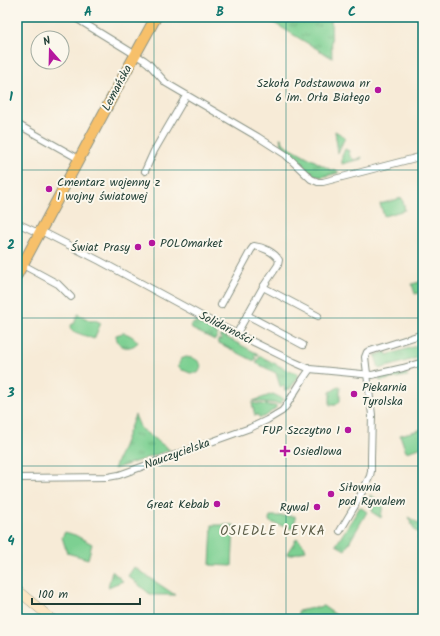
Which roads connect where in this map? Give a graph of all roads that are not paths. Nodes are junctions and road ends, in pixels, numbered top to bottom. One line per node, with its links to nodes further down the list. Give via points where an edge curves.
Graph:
1 (74, 17): 3 (street)
2 (156, 17): 3 (main road, Lemańska)
3 (135, 55): 4 (street, via 148,63 166,83); 7 (main road, Lemańska)
4 (186, 96): 6 (street, via 286,155 306,175 318,182); 8 (street)
5 (17, 124): 7 (street)
6 (423, 156)
7 (79, 159): 10 (main road, Lemańska)
8 (145, 171)
9 (17, 223): 10 (street, Solidarności, via 34,231)
10 (41, 231): 11 (main road, Lemańska); 18 (street, Solidarności)
11 (23, 265): 12 (main road, Lemańska); 14 (street, via 58,284)
12 (17, 275)
13 (263, 287): 15 (street, via 279,260 261,247 254,246); 16 (street); 17 (street)
14 (71, 298)
15 (221, 305)
16 (247, 315): 18 (street); 20 (street)
17 (318, 316)
18 (237, 334): 22 (street, Solidarności)
19 (423, 334): 23 (street, via 367,352)
20 (303, 345)
21 (423, 362): 23 (street, Solidarności)
22 (310, 369): 23 (street, Solidarności); 24 (street, Nauczycielska, via 282,411 250,428 120,475)
23 (367, 374): 25 (street, via 372,415 371,471)
24 (17, 478)
25 (340, 531)
26 (17, 590): 27 (street)
27 (52, 619)

